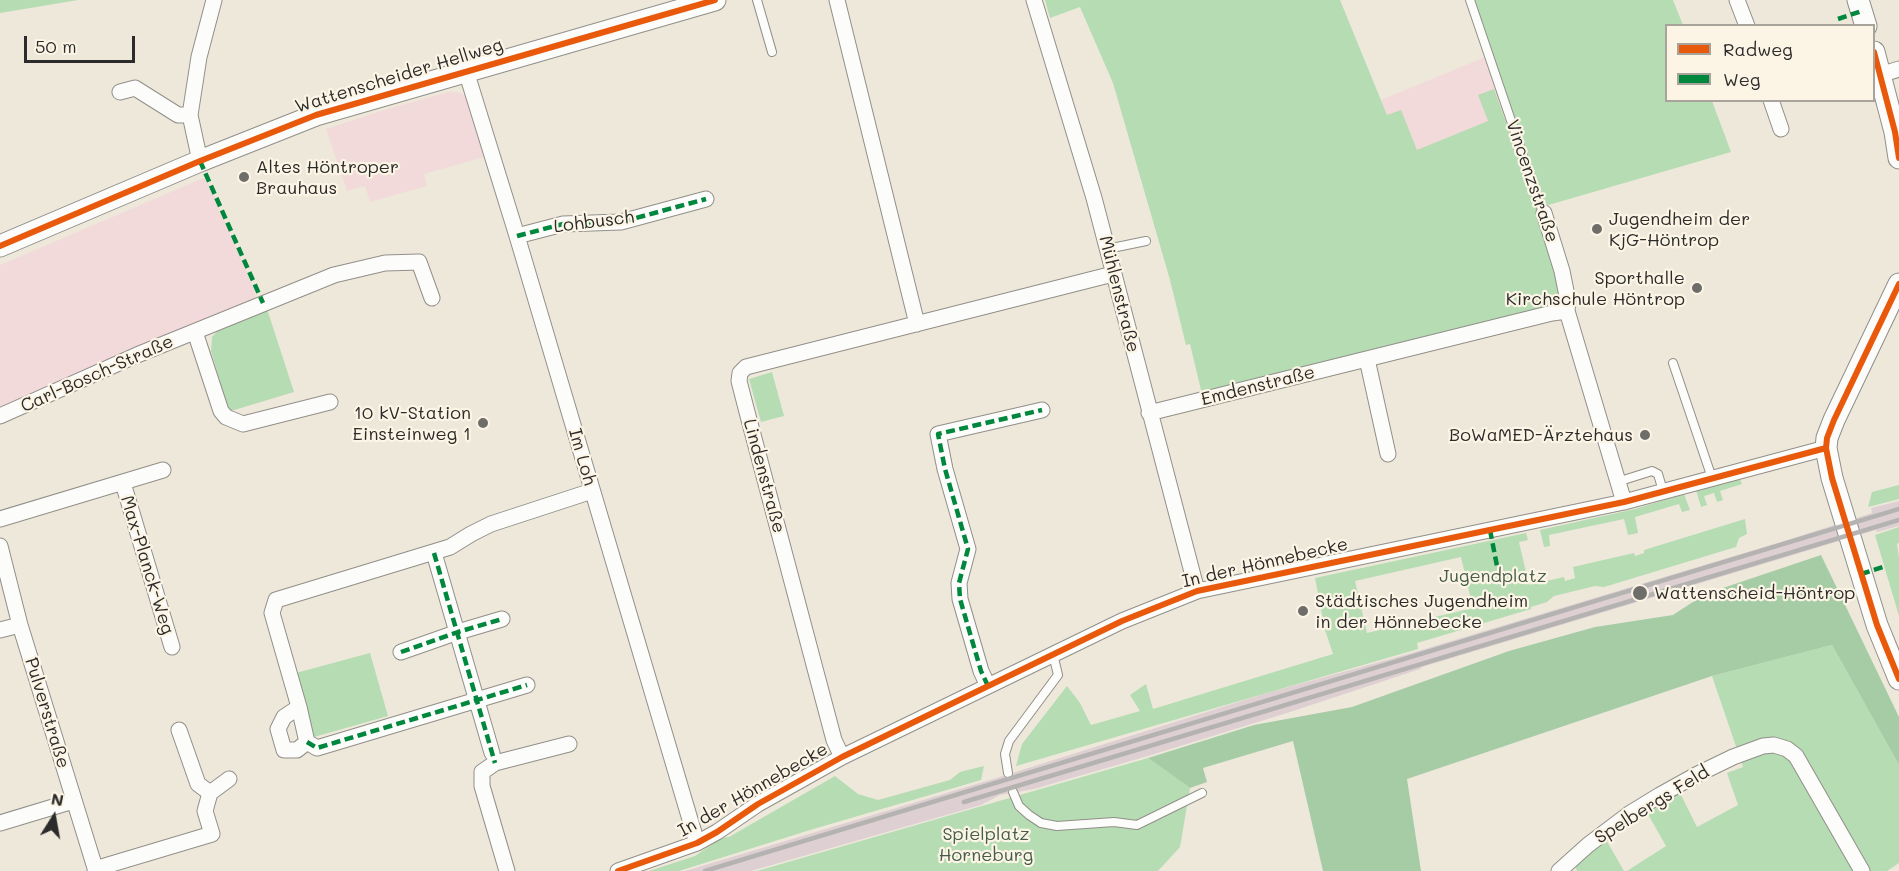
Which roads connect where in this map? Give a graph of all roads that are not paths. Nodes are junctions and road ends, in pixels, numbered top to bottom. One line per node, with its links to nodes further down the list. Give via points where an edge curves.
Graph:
1 (214, 0): 17 (street, via 199,57)
2 (715, 0): 13 (main road, Wattenscheider Hellweg)
3 (757, 0): 11 (lane)
4 (837, 0): 31 (street)
5 (1034, 0): 26 (street, Mühlenstraße)
6 (1470, 0): 22 (lane, Vincenzstraße)
7 (1737, 0): 9 (street)
8 (1858, 0): 10 (main road)
9 (1746, 24)
10 (1865, 24)
11 (772, 52)
12 (1875, 53): 14 (main road)
13 (466, 71): 20 (main road, Wattenscheider Hellweg, via 315,116); 23 (street, Im Loh)
14 (1890, 72): 19 (main road)
15 (120, 92): 17 (street, via 135,88 178,114)
16 (1772, 102): 18 (street)
17 (190, 116): 20 (street)
18 (1781, 129)
19 (1899, 158)
20 (200, 161): 25 (main road, Wattenscheider Hellweg)
21 (706, 199): 23 (street, Lohbusch, via 621,222 563,224)
22 (1544, 213): 30 (street, Vincenzstraße, via 1562,271)
23 (518, 236): 45 (street, Im Loh)
24 (1146, 241): 26 (lane)
25 (0, 246)
26 (1107, 249): 27 (street, Mühlenstraße)
27 (1113, 274): 31 (street, Lindenstraße); 37 (street, Mühlenstraße)
28 (1899, 284): 39 (main road, via 1833,420)
29 (432, 298): 32 (street, Carl-Bosch-Straße, via 419,262 385,263 334,275)
30 (1567, 311): 33 (street, Emdenstraße); 43 (street, Vincenzstraße)
31 (917, 324): 68 (street, Lindenstraße, via 746,367 740,373 759,458 834,740)
32 (195, 332): 35 (street, Carl-Bosch-Straße, via 226,417 243,424); 38 (street, Carl-Bosch-Straße)
33 (1367, 359): 37 (street, Emdenstraße); 40 (street)
34 (1673, 363): 42 (lane)
35 (330, 402)
36 (1042, 410): 61 (street, via 938,434 968,549 959,583 960,599)
37 (1149, 413): 51 (street, Mühlenstraße)
38 (0, 416)
39 (1826, 448): 42 (street, In der Hönnebecke); 59 (main road, via 1877,625)
40 (1388, 454)
41 (164, 470): 44 (street)
42 (1712, 478): 46 (street, In der Hönnebecke)
43 (1617, 482): 46 (lane, via 1652,471 1658,474); 47 (street, Vincenzstraße)
44 (123, 483): 48 (street); 56 (street, Max-Planck-Weg)
45 (592, 491): 50 (street, via 491,524); 76 (street, Im Loh)
46 (1663, 491): 47 (street, In der Hönnebecke)
47 (1624, 502): 51 (street, In der Hönnebecke)
48 (0, 519)
49 (0, 546): 53 (street, Pulverstraße)
50 (434, 553): 55 (street); 63 (street, via 276,600 272,613)
51 (1197, 591): 58 (street, In der Hönnebecke)
52 (502, 619): 55 (street)
53 (20, 625): 54 (street); 74 (street, Pulverstraße)
54 (0, 630)
55 (458, 632): 57 (street); 62 (street)
56 (172, 647)
57 (401, 652)
58 (1053, 654): 61 (street, In der Hönnebecke); 69 (lane, via 1058,675 1009,741 1005,754)
59 (1899, 679)
60 (527, 685): 62 (street)
61 (988, 686): 68 (street, In der Hönnebecke)
62 (476, 700): 65 (street, via 316,748); 67 (street)
63 (298, 707): 65 (street); 65 (street, via 284,717 278,729 284,750 297,750)
64 (179, 730): 72 (street, via 198,784)
65 (307, 742)
66 (568, 744): 78 (street, via 495,763 482,772 482,786)
67 (492, 753)
68 (842, 757): 76 (street, In der Hönnebecke)
69 (1008, 772)
70 (229, 779): 72 (street)
71 (1013, 792): 73 (lane, via 1019,806 1029,815 1041,823 1057,826 1114,822 1137,825)
72 (210, 793): 77 (street, via 205,812 212,834)
73 (1202, 793)
74 (73, 801): 75 (street); 77 (street, Pulverstraße)
75 (0, 823)
76 (697, 843): 79 (street, In der Hönnebecke)
77 (95, 870)
78 (507, 871)
79 (618, 871)
80 (1559, 871): 81 (street, Spelbergs Feld, via 1629,814 1660,795 1733,757 1774,745 1796,756)
81 (1862, 871)

